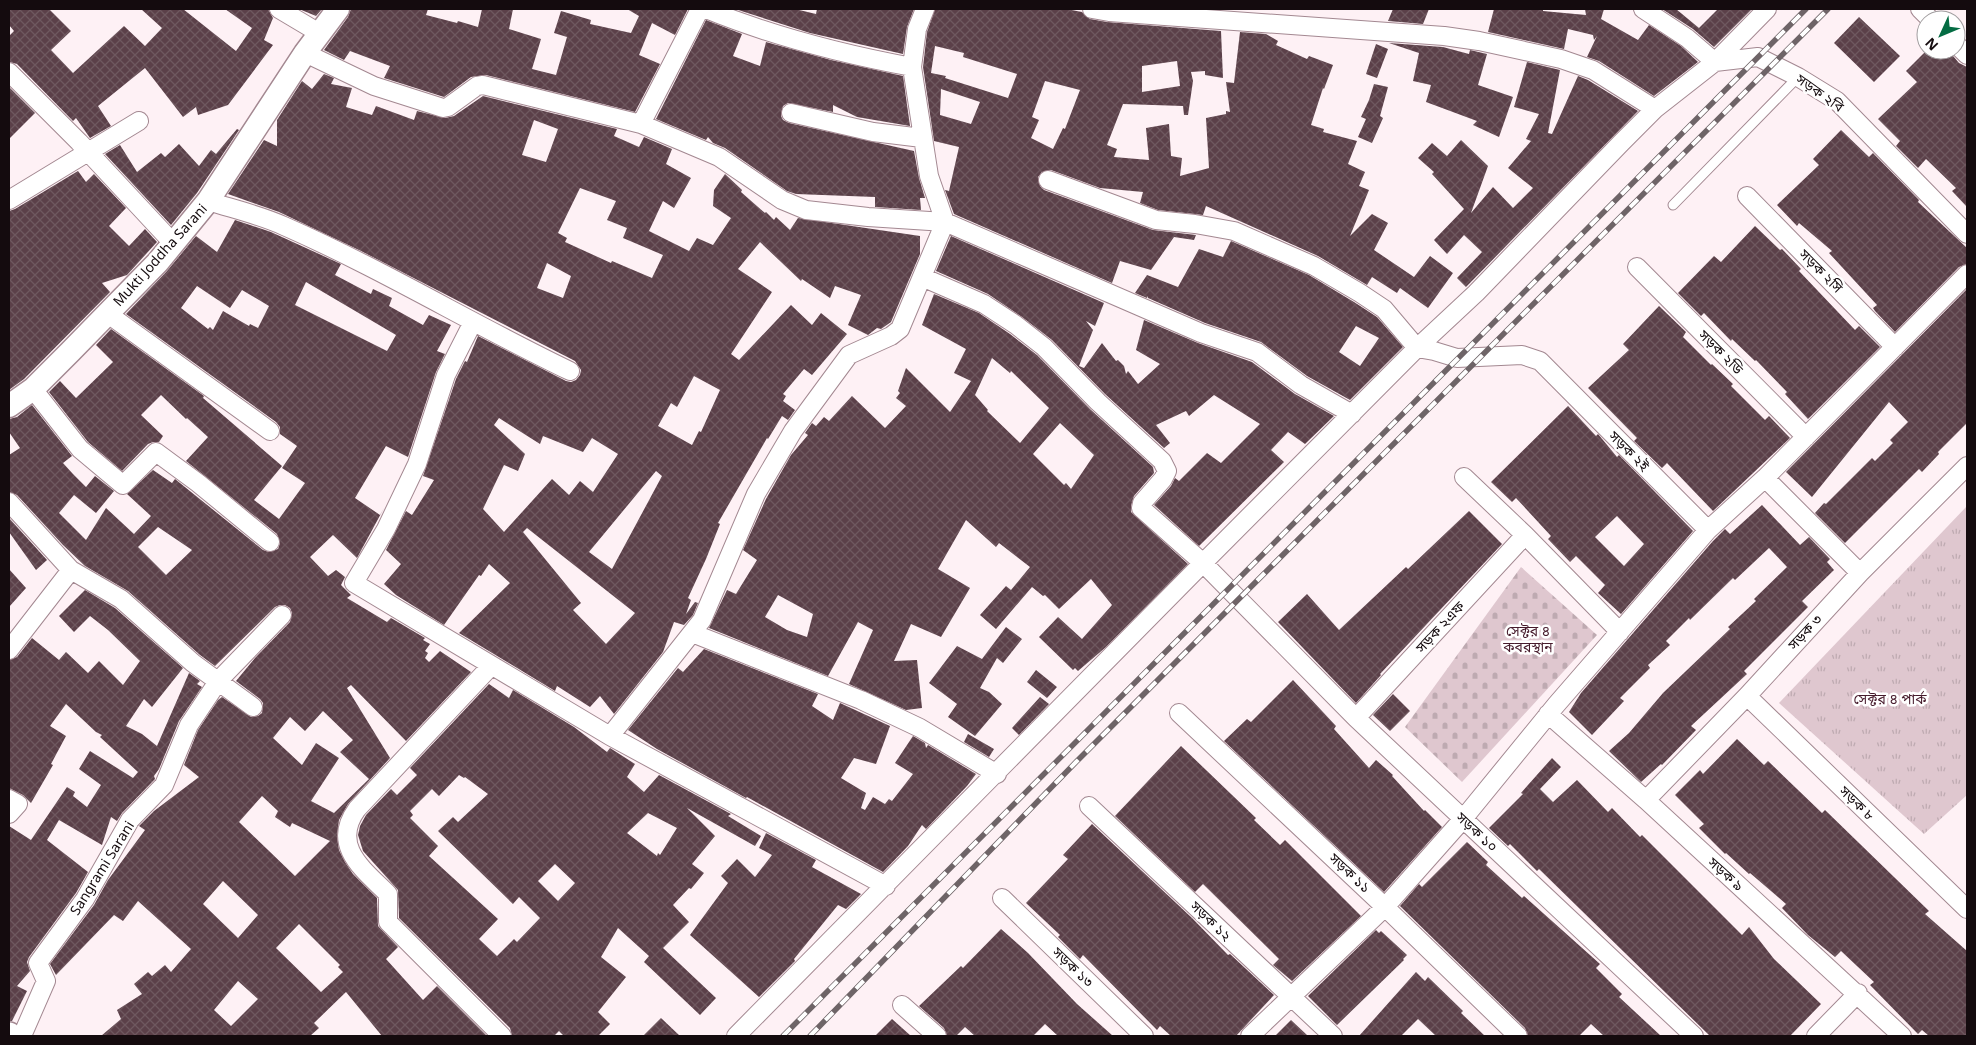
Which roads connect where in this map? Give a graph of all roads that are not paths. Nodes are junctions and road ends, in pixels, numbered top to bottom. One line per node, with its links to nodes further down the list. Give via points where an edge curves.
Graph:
1 (279, 9): 9 (street)
2 (338, 9): 9 (street, Mukti Joddha Sarani)
3 (700, 9): 18 (street)
4 (706, 9): 12 (street, via 766,32)
5 (925, 9): 12 (street, via 917,29)
6 (1092, 9): 15 (street, via 1479,41 1561,59 1593,70)
7 (1643, 9): 11 (street, via 1687,38)
8 (1766, 9): 11 (street)
9 (321, 34): 10 (street, Mukti Joddha Sarani)
10 (305, 53): 18 (street, via 374,86 443,108 483,85); 24 (street, Mukti Joddha Sarani)
11 (1715, 62): 14 (street, সড়ক ২বি, via 1758,57); 15 (street)
12 (912, 67): 19 (street)
13 (9, 72): 20 (street)
14 (1798, 77): 25 (lane); 27 (street, সড়ক ২বি, via 1837,101)
15 (1655, 109): 35 (street, via 1476,293)
16 (791, 113): 19 (street, via 873,132)
17 (139, 121): 20 (street)
18 (641, 124): 26 (street, via 718,157 782,200 806,210)
19 (922, 138): 26 (street, via 929,176)
20 (88, 153): 23 (street); 28 (street)
21 (1048, 180): 35 (street, via 1156,220 1234,231 1314,266 1384,310)
22 (1747, 196): 34 (street, সড়ক ২সি)
23 (9, 200)
24 (208, 201): 28 (street, Mukti Joddha Sarani); 33 (street, via 283,225)
25 (1673, 205)
26 (945, 222): 31 (street); 39 (street, via 1201,333 1257,352 1301,385)
27 (1967, 234)
28 (173, 243): 32 (street, Mukti Joddha Sarani)
29 (1637, 267): 41 (street, সড়ক ২ডি)
30 (1967, 274): 34 (street)
31 (922, 277): 49 (street, সড়ক ১০, via 984,304 1016,325 1044,347 1162,461 1167,471 1142,503 1142,508); 54 (street, via 900,329 849,355 793,431 756,494 702,620)
32 (108, 314): 37 (street, Mukti Joddha Sarani); 40 (street)
33 (473, 322): 36 (street); 56 (street, via 446,375 417,464 386,529 354,583)
34 (1895, 347): 41 (street)
35 (1417, 348): 39 (street); 46 (street, সড়ক ২ই, via 1457,358 1522,355 1540,361)
36 (570, 371)
37 (33, 389): 38 (street, Mukti Joddha Sarani); 48 (street, via 80,449 123,485 156,452)
38 (9, 406)
39 (1352, 414): 49 (street)
40 (270, 432)
41 (1806, 437): 44 (street)
42 (1967, 466): 51 (street, সড়ক ৩)
43 (1464, 477): 47 (street)
44 (1765, 478): 46 (street); 51 (street)
45 (9, 502): 50 (street)
46 (1708, 530): 53 (street)
47 (1525, 535): 53 (street); 62 (street, সড়ক ২এফ)
48 (270, 542)
49 (1203, 563): 62 (street, সড়ক ১০); 64 (street)
50 (72, 570): 55 (street); 57 (street, via 121,600 193,663)
51 (1860, 573): 58 (street, সড়ক ৩)
52 (282, 615): 57 (street, Sangrami Sarani)
53 (1620, 632): 61 (street)
54 (692, 634): 63 (street); 64 (street, via 860,700 920,728)
55 (9, 650)
56 (491, 666): 63 (street); 78 (street, via 357,809 349,823 347,844 356,862 388,894 388,922)
57 (219, 680): 59 (street); 77 (street, Sangrami Sarani, via 190,725 164,785 130,820 85,899 38,964 46,981)
58 (1747, 696): 66 (street, সড়ক ৩); 73 (street, সড়ক ৮)
59 (253, 707)
60 (1180, 713): 72 (street, সড়ক ১১)
61 (1548, 714): 66 (street, সড়ক ৯); 69 (street)
62 (1356, 718): 69 (street, সড়ক ১০)
63 (610, 736): 70 (street)
64 (997, 774): 70 (street)
65 (9, 799): 68 (street, via 18,804)
66 (1646, 800): 74 (street, সড়ক ৯)
67 (1089, 806): 75 (street, সড়ক ১২)
68 (9, 814)
69 (1463, 819): 72 (street); 85 (street, সড়ক ১০)
70 (886, 886): 79 (street)
71 (1002, 898): 81 (street, সড়ক ১৩)
72 (1385, 907): 75 (street); 84 (street, সড়ক ১১)
73 (1967, 909)
74 (1858, 994): 86 (street); 87 (street, সড়ক ৯)
75 (1290, 997): 82 (street); 83 (street, সড়ক ১২)
76 (902, 1005): 80 (street)
77 (22, 1036)
78 (502, 1036)
79 (736, 1036)
80 (936, 1036)
81 (1144, 1036)
82 (1250, 1036)
83 (1333, 1036)
84 (1518, 1036)
85 (1694, 1036)
86 (1816, 1036)
87 (1902, 1036)

